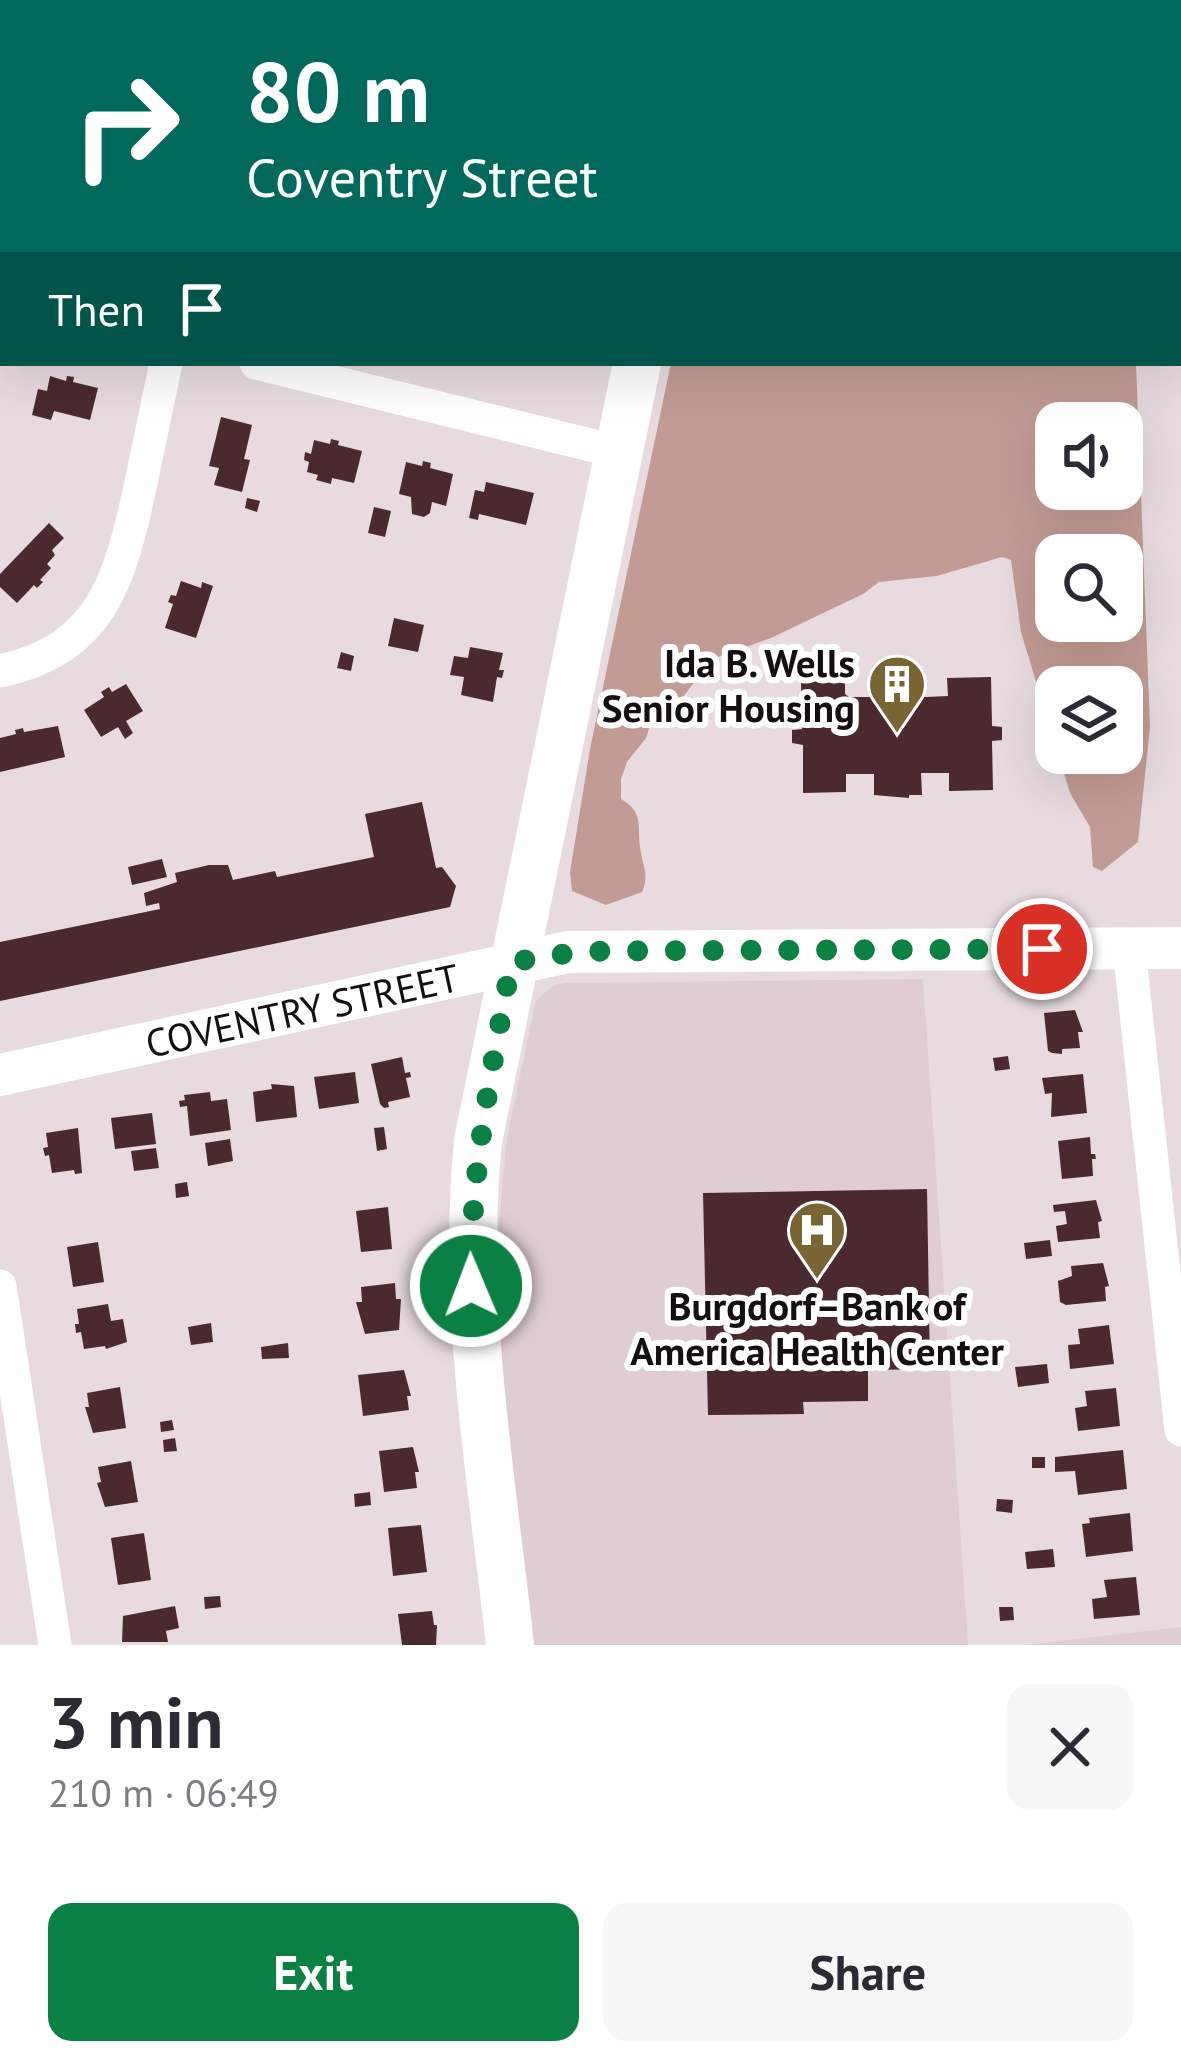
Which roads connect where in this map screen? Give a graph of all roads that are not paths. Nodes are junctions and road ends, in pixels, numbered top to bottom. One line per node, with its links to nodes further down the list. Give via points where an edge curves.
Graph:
1 (165, 366): 5 (street, via 123,564 105,605 55,650)
2 (268, 366): 4 (street)
3 (636, 366): 4 (main road)
4 (619, 452): 8 (main road)
5 (0, 671)
6 (1181, 947): 7 (street, COVENTRY STREET)
7 (1129, 948): 8 (street, COVENTRY STREET, via 602,951); 11 (street)
8 (511, 963): 9 (street, COVENTRY STREET); 13 (main road, via 470,1214)
9 (0, 1075)
10 (0, 1286): 12 (street)
11 (1181, 1430)
12 (55, 1645)
13 (510, 1645)

